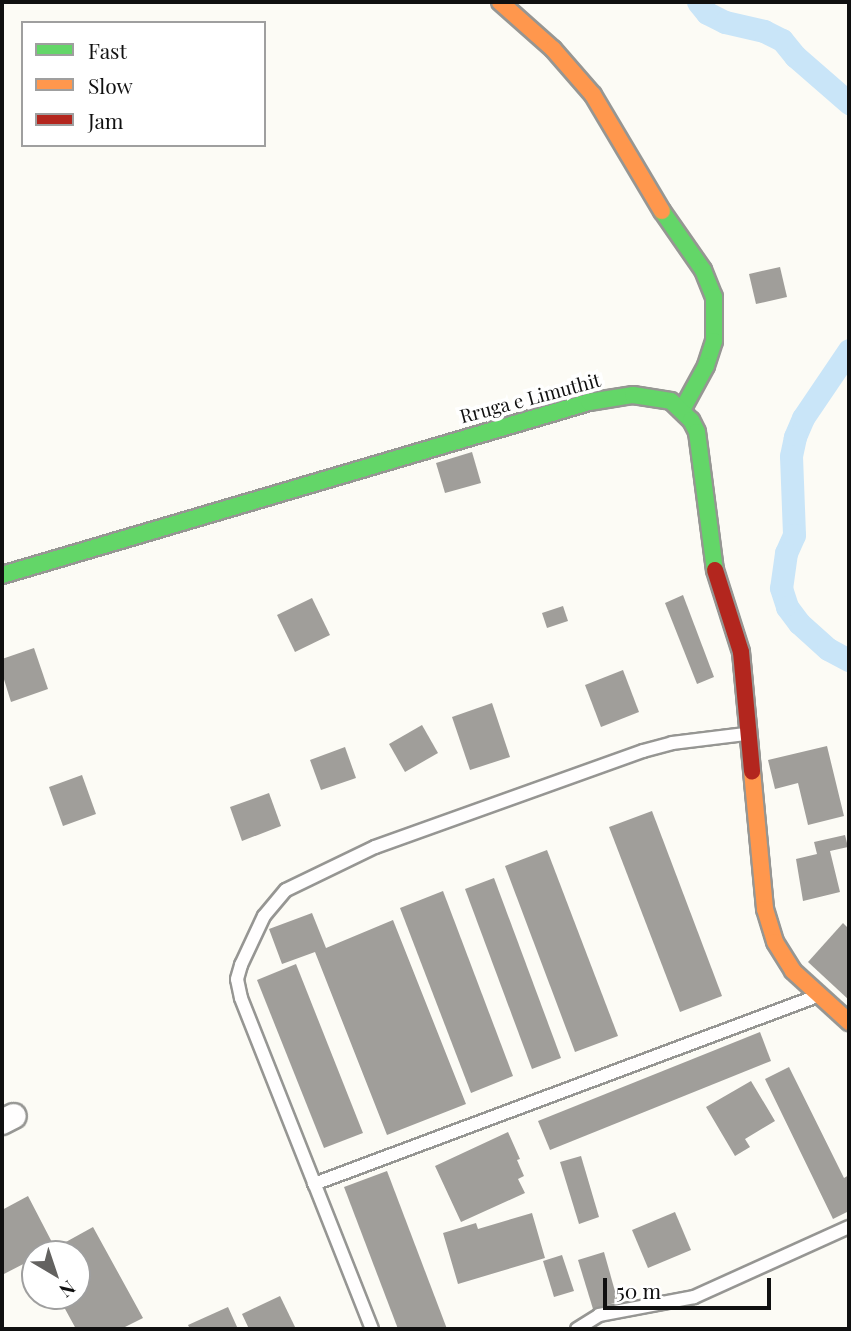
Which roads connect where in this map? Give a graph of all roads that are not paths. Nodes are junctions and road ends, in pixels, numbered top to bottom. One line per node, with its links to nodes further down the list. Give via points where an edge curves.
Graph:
1 (500, 2): 2 (street, via 553,49 593,95 703,270 714,297 714,341)
2 (682, 410): 3 (street, Rruga e Limuthit, via 655,396 589,402); 4 (street, via 697,432 717,583 741,652)
3 (2, 575)
4 (750, 734): 5 (street, via 765,909 781,951); 7 (lane, via 643,751 375,847 304,880 272,903 237,979)
5 (817, 996): 6 (street); 7 (lane)
6 (849, 1022)
7 (314, 1184): 9 (lane)
8 (849, 1227): 10 (lane, via 694,1297 599,1315)
9 (372, 1329)
10 (577, 1329)

